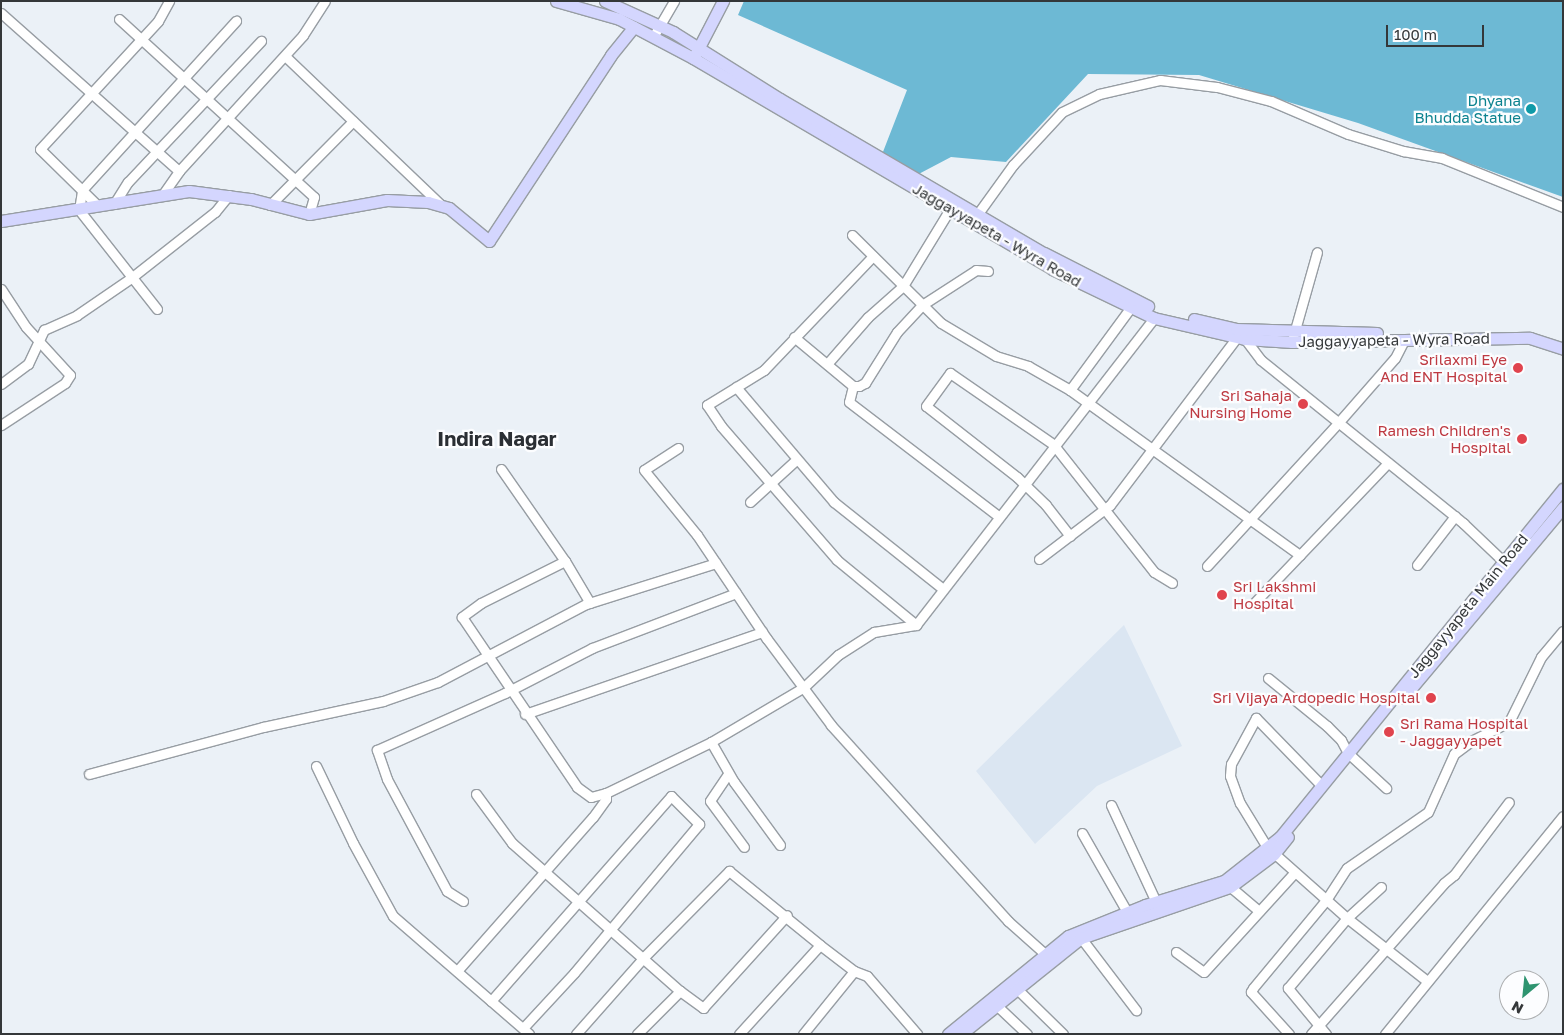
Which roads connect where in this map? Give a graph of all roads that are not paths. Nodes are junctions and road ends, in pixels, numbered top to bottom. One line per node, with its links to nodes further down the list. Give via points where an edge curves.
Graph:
1 (169, 1): 14 (street, via 158,21)
2 (326, 1): 17 (street)
3 (556, 1): 7 (main road, Jaggayyapeta - Wyra Road)
4 (605, 1): 11 (main road)
5 (674, 1): 11 (street)
6 (723, 1): 16 (main road)
7 (571, 3): 12 (main road, Jaggayyapeta - Wyra Road)
8 (1, 13): 19 (street)
9 (119, 19): 14 (street)
10 (236, 20): 18 (street)
11 (660, 26): 13 (street); 16 (main road)
12 (634, 27): 13 (main road, Jaggayyapeta - Wyra Road); 31 (main road, via 611,55 491,240 487,241)
13 (653, 37): 16 (main road, Jaggayyapeta - Wyra Road)
14 (140, 40): 18 (street); 19 (street)
15 (261, 41): 20 (street)
16 (696, 53): 35 (main road, Jaggayyapeta - Wyra Road); 38 (main road, via 780,99)
17 (285, 56): 21 (street); 22 (street)
18 (184, 78): 20 (street); 23 (street)
19 (90, 94): 23 (street); 27 (street, via 40,149)
20 (204, 99): 21 (street); 24 (street)
21 (226, 118): 25 (street); 26 (street)
22 (353, 120): 26 (street); 31 (street)
23 (135, 133): 24 (street); 27 (street)
24 (156, 152): 25 (street); 30 (street, via 117,196)
25 (179, 171): 28 (street)
26 (294, 178): 32 (street); 37 (street, via 314,197)
27 (82, 190): 33 (street); 36 (street)
28 (163, 194): 29 (main road, via 189,191); 30 (main road)
29 (229, 195): 32 (main road); 44 (street, via 215,212)
30 (114, 204): 33 (main road)
31 (440, 204): 37 (main road, via 387,200)
32 (270, 205): 37 (main road)
33 (98, 206): 36 (main road)
34 (1563, 207): 38 (street, via 1442,158 1403,151 1348,134 1271,101 1217,87 1160,80 1099,94 1062,112 1013,165)
35 (950, 209): 38 (main road, Jaggayyapeta - Wyra Road); 45 (street)
36 (79, 210): 39 (main road); 44 (street)
37 (309, 214)
38 (975, 218): 48 (main road, Jaggayyapeta - Wyra Road, via 1052,269); 52 (main road, via 1155,310 1236,329)
39 (1, 221)
40 (852, 235): 42 (street)
41 (1318, 252): 52 (street)
42 (873, 256): 45 (street); 51 (street)
43 (988, 271): 47 (street, via 976,270)
44 (132, 278): 49 (street); 55 (street, via 77,315 44,330)
45 (903, 286): 47 (street); 58 (street, via 868,317)
46 (1, 289): 55 (street, via 14,311)
47 (922, 305): 60 (street, via 898,332 865,382); 62 (street, via 941,323 996,356 1028,366)
48 (1131, 307): 50 (main road, Jaggayyapeta - Wyra Road); 62 (street)
49 (157, 309)
50 (1154, 318): 53 (main road, Jaggayyapeta - Wyra Road); 63 (street)
51 (794, 337): 58 (street); 61 (street, via 764,370)
52 (1293, 337): 53 (main road, Jaggayyapeta - Wyra Road); 54 (main road, Jaggayyapeta - Wyra Road); 56 (main road, via 1528,332)
53 (1241, 338): 64 (street, via 1261,360); 67 (street)
54 (1404, 340): 57 (main road, Jaggayyapeta - Wyra Road, via 1530,338); 64 (street, via 1395,358)
55 (40, 341): 59 (street, via 28,364); 65 (street, via 70,375 66,383)
56 (1563, 343)
57 (1563, 349)
58 (827, 364): 60 (street)
59 (1, 384)
60 (853, 386): 78 (street, via 849,402)
61 (736, 387): 69 (street); 73 (street, via 707,405)
62 (1070, 390): 63 (street)
63 (1088, 402): 66 (street); 67 (street)
64 (1338, 423): 70 (street); 80 (street)
65 (1, 424)
66 (1053, 444): 72 (street); 72 (street, via 950,373 926,406); 77 (street)
67 (1153, 447): 77 (street); 80 (street)
68 (678, 448): 86 (street, via 644,470)
69 (796, 460): 73 (street); 90 (street, via 858,524)
70 (1388, 462): 79 (street); 82 (street)
71 (501, 469): 84 (street)
72 (1023, 483): 78 (street); 81 (street)
73 (770, 485): 75 (street); 94 (street, via 837,560)
74 (1563, 489): 85 (main road, Jaggayyapeta Main Road)
75 (750, 502)
76 (1563, 507): 103 (main road)
77 (1105, 509): 81 (street); 89 (street, via 1154,572)
78 (998, 516): 90 (street)
79 (1455, 516): 85 (street); 87 (street)
80 (1251, 518): 82 (street); 88 (street)
81 (1070, 536): 83 (street)
82 (1300, 555): 93 (street)
83 (1039, 559)
84 (565, 561): 92 (street); 97 (street, via 481,603 462,617)
85 (1504, 562): 103 (main road, Jaggayyapeta Main Road)
86 (716, 563): 91 (street); 92 (street)
87 (1417, 565)
88 (1207, 566)
89 (1172, 583)
90 (943, 589): 94 (street)
91 (736, 593): 96 (street); 100 (street, via 592,648)
92 (590, 603): 97 (street)
93 (1254, 603)
94 (916, 624): 99 (street, via 874,632 838,656)
95 (1563, 631): 124 (street, via 1541,656 1509,722 1471,740 1454,754 1428,812 1347,868)
96 (762, 632): 99 (street); 101 (street)
97 (488, 654): 100 (street); 105 (street, via 438,682 383,701 263,727)
98 (1268, 678): 103 (street, via 1327,726)
99 (804, 687): 102 (street); 135 (street, via 831,725 887,788 1008,920)
100 (511, 690): 101 (street); 122 (street, via 377,750 387,779 447,891)
101 (525, 714): 109 (street, via 583,794 591,797)
102 (711, 742): 106 (street); 109 (street)
103 (1351, 755): 107 (main road, Jaggayyapeta Main Road); 108 (street); 117 (main road)
104 (316, 766): 137 (street, via 393,916)
105 (90, 774)
106 (728, 774): 115 (street); 116 (street, via 710,801)
107 (1322, 786): 117 (main road, Jaggayyapeta Main Road); 117 (street, via 1256,718 1231,764 1230,776 1240,803)
108 (1386, 788)
109 (606, 793): 118 (street, via 606,799 594,817)
110 (476, 794): 118 (street, via 512,843)
111 (1509, 802): 133 (street, via 1454,875)
112 (1112, 805): 125 (street)
113 (1563, 816): 139 (street)
114 (1082, 833): 127 (street)
115 (780, 845)
116 (744, 847)
117 (1270, 850): 119 (street); 120 (main road)
118 (546, 873): 123 (street); 137 (street)
119 (1294, 873): 124 (street); 126 (street)
120 (1227, 884): 125 (main road); 126 (street); 131 (main road)
121 (1381, 887): 129 (street)
122 (463, 900)
123 (578, 900): 130 (street); 130 (street, via 671,796 699,824); 142 (street)
124 (1326, 900): 129 (street); 156 (street, via 1251,992)
125 (1156, 902): 127 (main road)
126 (1259, 911): 134 (street, via 1204,972)
127 (1127, 912): 131 (main road)
128 (787, 915): 132 (street); 136 (street, via 739,876 726,871); 141 (street, via 706,1007 698,1006)
129 (1347, 918): 133 (street); 145 (street, via 1288,988)
130 (612, 928): 136 (street); 146 (street)
131 (1079, 935): 135 (main road); 140 (main road); 144 (street)
132 (820, 945): 138 (street); 149 (street)
133 (1387, 950): 139 (street); 145 (street)
134 (1176, 952)
135 (1045, 954): 140 (main road)
136 (645, 956): 141 (street); 147 (street)
137 (456, 971): 142 (street)
138 (854, 971): 150 (street); 151 (street, via 878,985)
139 (1427, 981): 159 (street)
140 (1014, 985): 143 (main road); 155 (street)
141 (680, 991): 148 (street)
142 (491, 1001): 146 (street)
143 (994, 1003): 152 (main road); 153 (main road); 154 (street)
144 (1136, 1010)
145 (1319, 1024): 157 (street); 158 (street)
146 (526, 1031)
147 (576, 1034)
148 (636, 1034)
149 (739, 1034)
150 (803, 1034)
151 (917, 1034)
152 (948, 1034)
153 (961, 1034)
154 (1027, 1034)
155 (1063, 1034)
156 (1289, 1034)
157 (1311, 1034)
158 (1326, 1034)
159 (1385, 1034)

